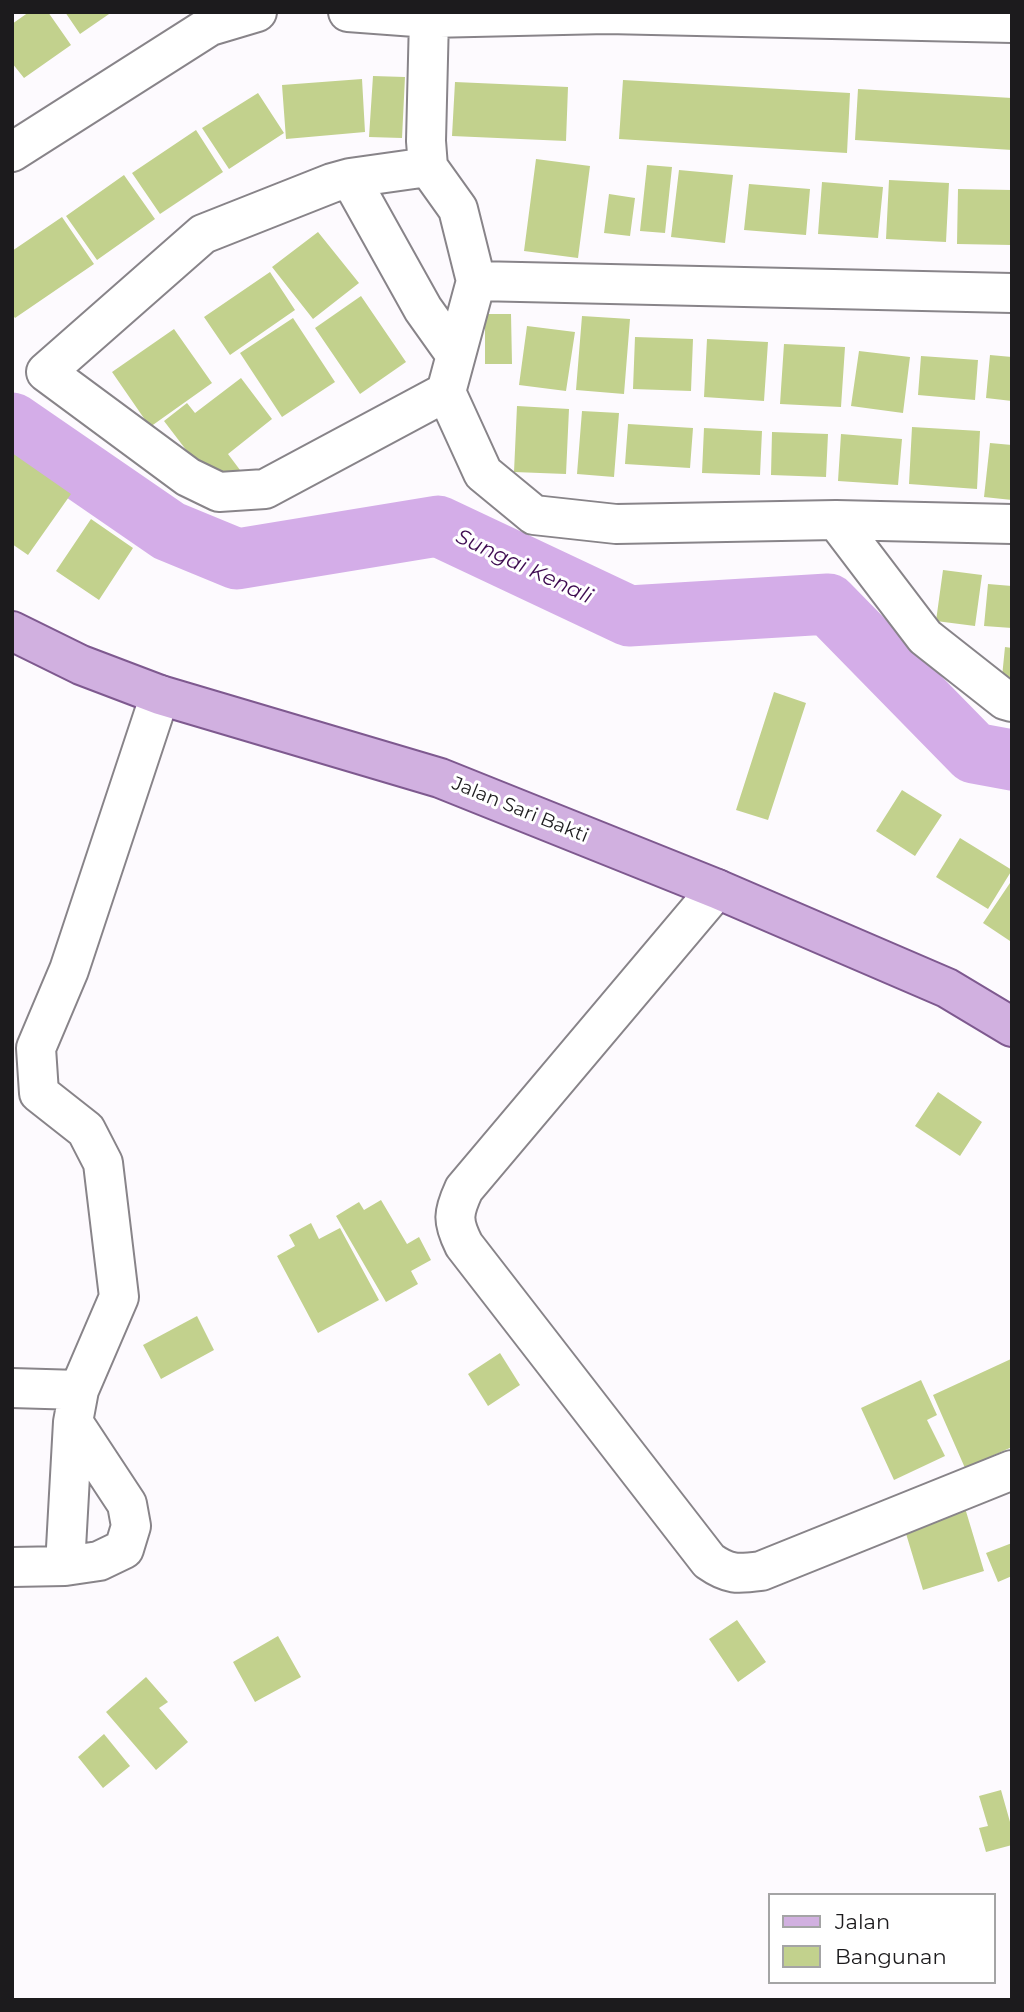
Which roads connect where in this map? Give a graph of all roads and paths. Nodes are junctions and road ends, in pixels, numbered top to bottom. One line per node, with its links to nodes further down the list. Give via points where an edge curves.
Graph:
1 (257, 12): 6 (street, via 210,26)
2 (348, 12): 4 (street)
3 (936, 17): 4 (street, via 607,14); 5 (street)
4 (429, 18): 7 (street)
5 (1012, 23)
6 (12, 152)
7 (428, 167): 8 (street); 9 (street, via 458,209)
8 (350, 178): 11 (street, via 423,309); 12 (street, via 203,234 46,372 188,477 219,492 265,489)
9 (475, 281): 10 (street); 11 (street)
10 (1012, 293)
11 (455, 354): 12 (street)
12 (446, 392): 13 (street, via 483,473 534,515 615,524)
13 (836, 520): 14 (street); 17 (street, via 925,637)
14 (1012, 523)
15 (12, 631): 16 (main road, Jalan Sari Bakti, via 81,665)
16 (160, 695): 18 (main road, Jalan Sari Bakti, via 440,778); 21 (street, via 69,970 36,1048 40,1093 86,1130 103,1163 119,1297)
17 (1012, 702)
18 (717, 889): 19 (main road, Jalan Sari Bakti, via 947,988); 22 (street, via 464,1189 455,1209 455,1227 464,1245 709,1561 725,1572 761,1571)
19 (1012, 1027)
20 (12, 1388): 21 (street)
21 (76, 1406): 23 (street); 23 (street, via 127,1504 131,1526 124,1549 99,1561)
22 (1012, 1470)
23 (65, 1566): 24 (street)
24 (12, 1567)

